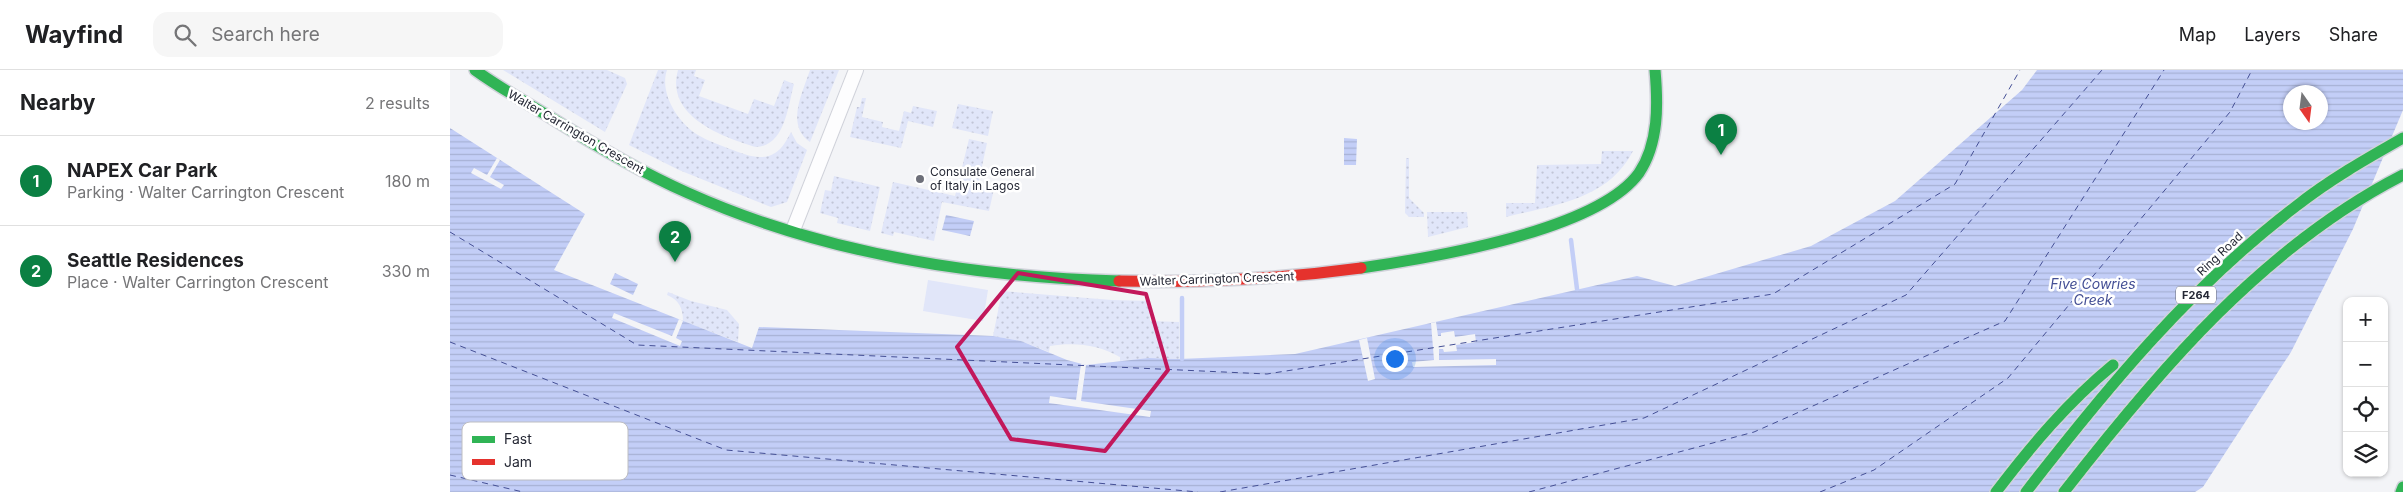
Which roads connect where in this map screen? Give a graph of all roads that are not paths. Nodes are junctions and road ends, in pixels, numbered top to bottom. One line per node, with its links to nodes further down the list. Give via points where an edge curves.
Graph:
1 (475, 70): 6 (main road, Walter Carrington Crescent, via 584,139 668,184)
2 (856, 70): 6 (street)
3 (1655, 70): 6 (main road, Walter Carrington Crescent, via 1658,113 1654,136 1646,158 1631,182 1610,199 1550,227 1366,269 1260,280 1094,281 1003,273 917,260 851,247)
4 (2403, 138): 7 (main road, Ring Road / F264, via 2308,196)
5 (2403, 175): 11 (main road, F264, via 2340,210 2281,254 2237,295 2156,381)
6 (793, 230)
7 (2159, 330): 9 (main road, via 2096,379 2056,420); 10 (main road, Ring Road / F264)
8 (2403, 488): 12 (main road)
9 (1996, 492)
10 (2026, 492)
11 (2064, 492)
12 (2401, 492)

